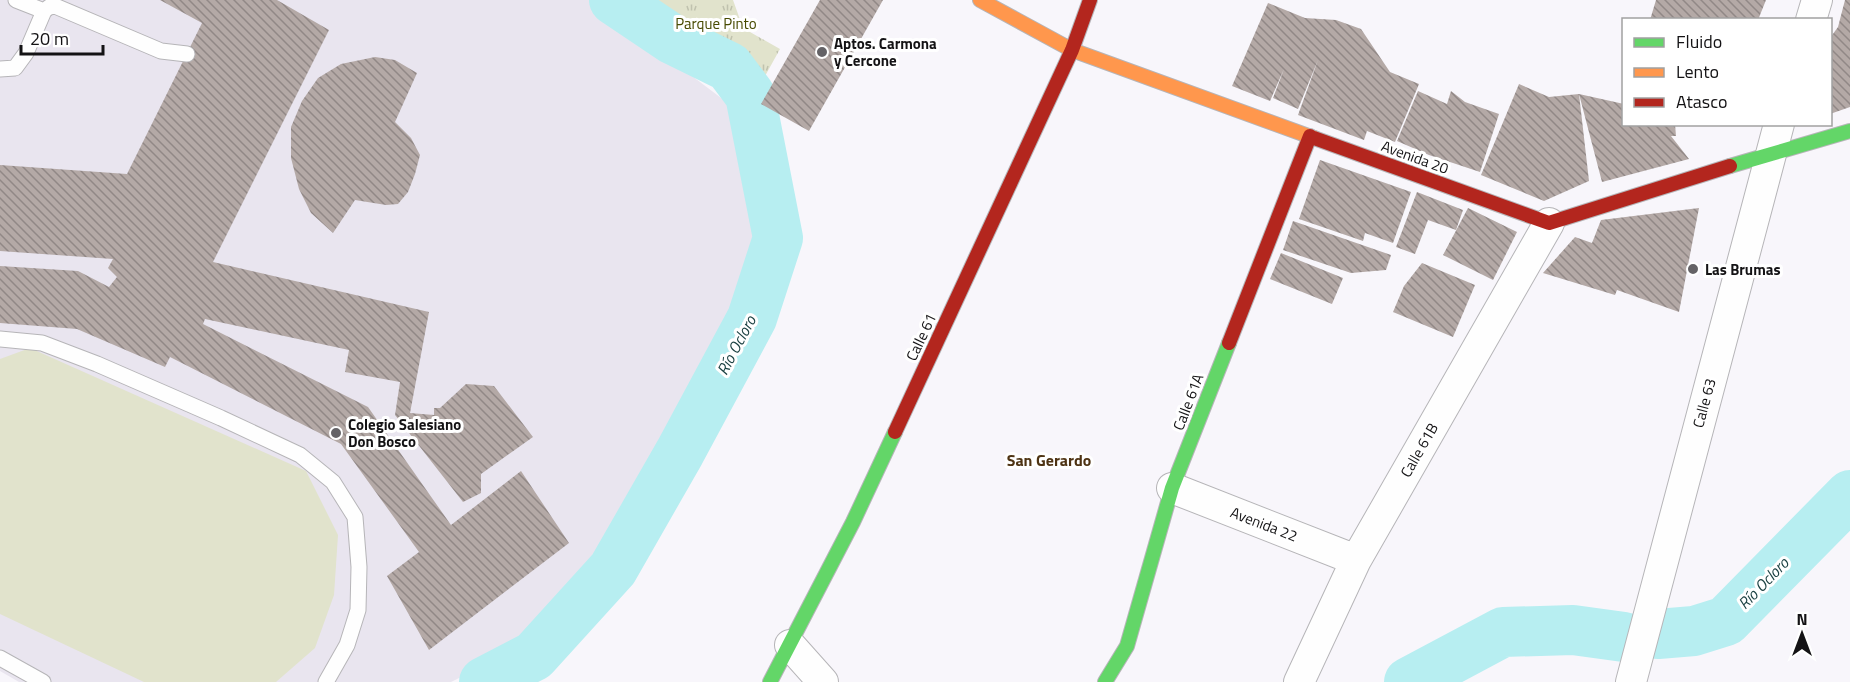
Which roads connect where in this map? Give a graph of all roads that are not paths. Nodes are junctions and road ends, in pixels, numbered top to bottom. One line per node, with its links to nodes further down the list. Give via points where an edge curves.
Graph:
1 (16, 0): 5 (lane)
2 (980, 0): 7 (street, Avenida 20)
3 (1090, 0): 7 (street, Calle 61)
4 (1817, 0): 6 (street)
5 (44, 11): 8 (lane, via 55,6 161,51); 9 (lane, via 26,53 15,68)
6 (1812, 18)
7 (1072, 50): 12 (street, Avenida 20); 18 (street, Calle 61, via 853,522)
8 (187, 54)
9 (0, 69)
10 (1778, 126): 13 (street, Calle 63)
11 (1850, 130): 13 (street)
12 (1310, 136): 14 (street, Avenida 20); 16 (street, Calle 61A)
13 (1770, 153): 14 (street); 26 (street, Calle 63)
14 (1549, 223): 17 (street, Calle 61B)
15 (0, 339): 21 (lane, via 42,343 97,364 300,455 333,482 355,517 358,610 347,645)
16 (1172, 488): 17 (street, Avenida 22); 24 (street, Calle 61A, via 1127,646)
17 (1356, 560): 25 (street, Calle 61B)
18 (790, 645): 22 (street, Calle 61); 23 (street)
19 (0, 658): 20 (lane)
20 (43, 682)
21 (326, 682)
22 (770, 682)
23 (823, 682)
24 (1105, 682)
25 (1299, 682)
26 (1630, 682)

